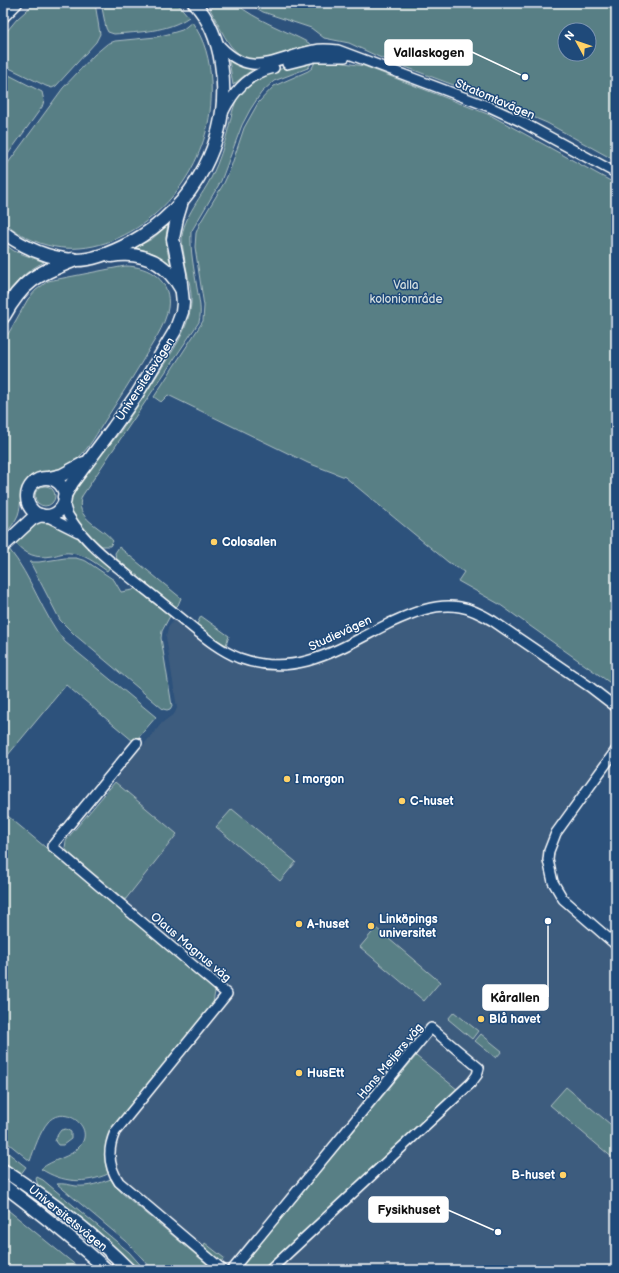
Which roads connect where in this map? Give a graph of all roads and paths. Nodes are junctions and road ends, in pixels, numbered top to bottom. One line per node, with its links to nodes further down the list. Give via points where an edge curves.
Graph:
1 (16, 3): 3 (main road)
2 (198, 5): 4 (main road)
3 (3, 16)
4 (215, 40): 5 (street, Stratomtavägen, via 234,57 255,65 280,61 314,50 338,50); 6 (main road, via 224,86)
5 (360, 58): 6 (street, Stratomtavägen, via 315,57 264,70 250,78 235,92); 7 (street, Stratomtavägen, via 502,113)
6 (221, 118): 8 (main road, via 211,153 198,179)
7 (616, 173)
8 (183, 200): 10 (main road, via 165,219 139,238); 12 (main road, Universitetsvägen, via 173,239)
9 (3, 232): 11 (main road, via 39,252)
10 (96, 258): 11 (main road); 12 (main road, via 124,254 150,259 164,268)
11 (73, 260): 13 (highway, via 32,279 18,292)
12 (182, 291): 14 (main road, Universitetsvägen, via 182,312 170,341 137,394)
13 (3, 316)
14 (89, 460): 15 (main road, Universitetsvägen, via 62,475); 17 (main road, Universitetsvägen)
15 (49, 478): 16 (main road, via 34,482 28,489); 17 (main road, via 60,485)
16 (27, 499): 18 (main road, via 31,509); 19 (main road)
17 (64, 499): 18 (main road, via 59,510 51,515); 20 (street, Studievägen, via 69,517)
18 (43, 515): 19 (main road, via 32,519); 20 (street, Studievägen)
19 (16, 533): 21 (main road)
20 (84, 536): 22 (street, Studievägen, via 214,644 253,662 287,665 308,662 412,613 436,607 460,607 482,614 493,621 611,702)
21 (3, 546)
22 (616, 708)
23 (137, 743): 30 (street, Olaus Magnus väg, via 52,846 227,994 115,1132 109,1156 119,1182)
24 (616, 750): 25 (street, via 558,829 551,842 548,860 553,882 563,899)
25 (616, 945)
26 (3, 1170): 29 (main road, Universitetsvägen, via 58,1208)
27 (3, 1185): 28 (main road, Universitetsvägen, via 77,1242)
28 (108, 1270)
29 (129, 1270)
30 (223, 1270)
31 (232, 1270): 32 (street, Hans Meijers väg, via 431,1028 479,1068 477,1076 471,1082)
32 (270, 1270)

